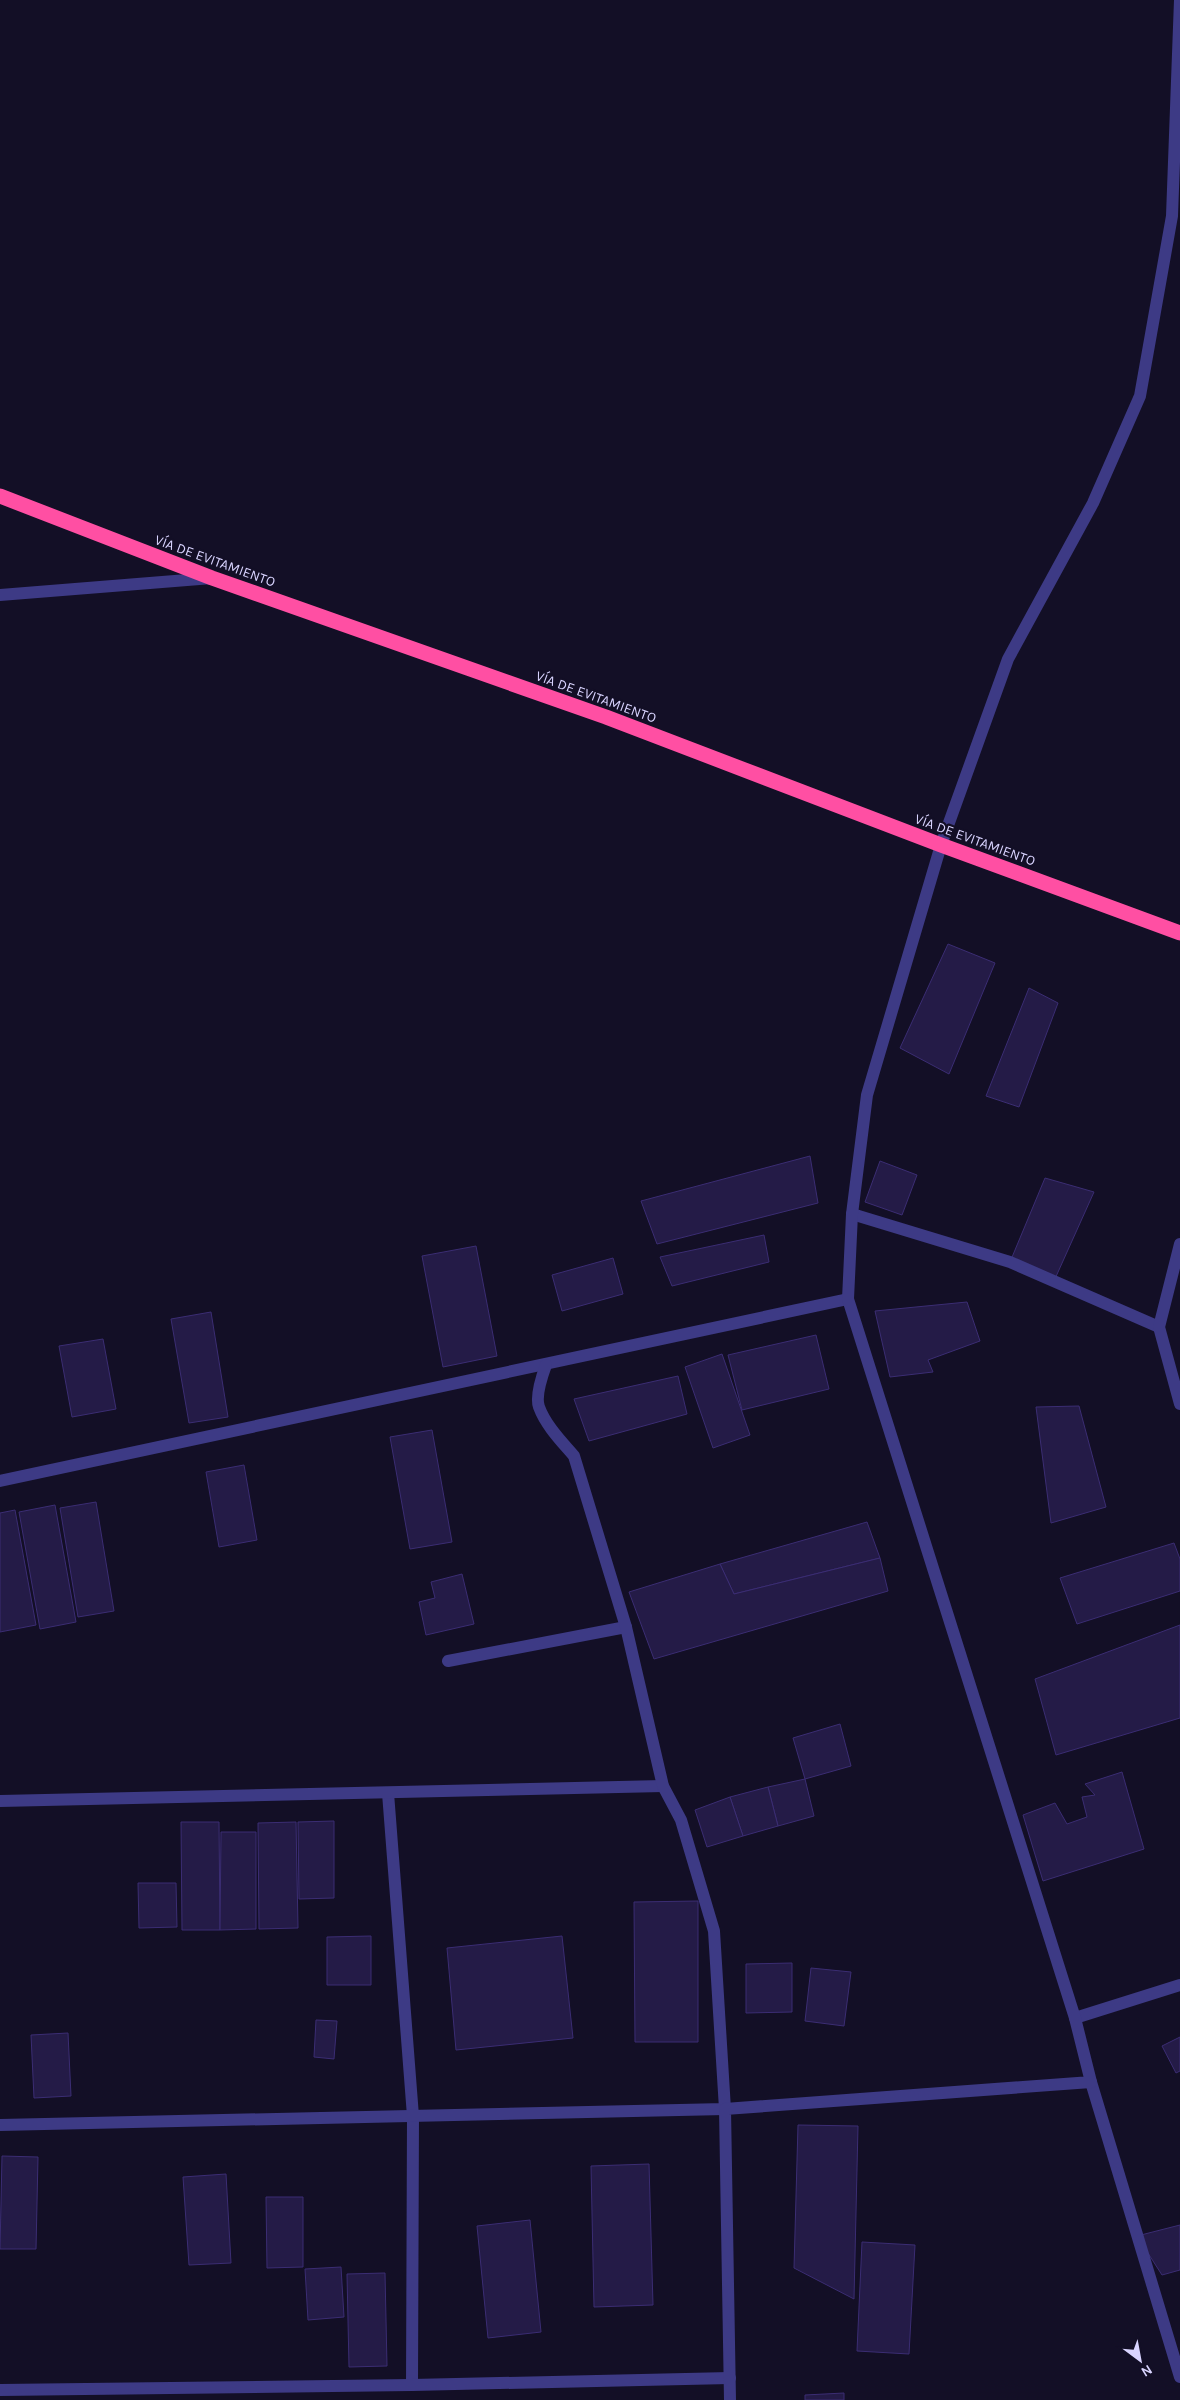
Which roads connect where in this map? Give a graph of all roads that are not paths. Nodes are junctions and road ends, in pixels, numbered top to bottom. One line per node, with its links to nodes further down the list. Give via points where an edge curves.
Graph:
1 (1180, 0): 5 (street, via 1172,216 1140,396 1093,503 1008,659)
2 (0, 496): 3 (highway, VÍA DE EVITAMIENTO)
3 (212, 578): 4 (street); 5 (highway, VÍA DE EVITAMIENTO, via 606,717)
4 (0, 595)
5 (942, 845): 6 (highway, VÍA DE EVITAMIENTO); 7 (street, via 867,1095)
6 (1180, 933)
7 (852, 1214): 9 (street); 10 (street, via 1010,1262)
8 (1180, 1244): 10 (street)
9 (848, 1299): 11 (street); 20 (street)
10 (1159, 1327): 12 (street)
11 (546, 1365): 13 (street); 14 (street, via 540,1380 538,1406 556,1436 574,1456)
12 (1180, 1404)
13 (0, 1481)
14 (626, 1627): 15 (street); 16 (street)
15 (448, 1661)
16 (663, 1786): 17 (street); 22 (street, via 681,1820 714,1931)
17 (388, 1793): 18 (street); 23 (street)
18 (0, 1802)
19 (1180, 1986): 20 (street)
20 (1075, 2018): 21 (street)
21 (1091, 2082): 22 (street); 25 (street)
22 (725, 2109): 23 (street); 26 (street)
23 (413, 2116): 24 (street); 27 (street)
24 (0, 2125)
25 (1180, 2377)
26 (730, 2378): 27 (street); 29 (street)
27 (412, 2385): 28 (street)
28 (0, 2390)
29 (730, 2400)

